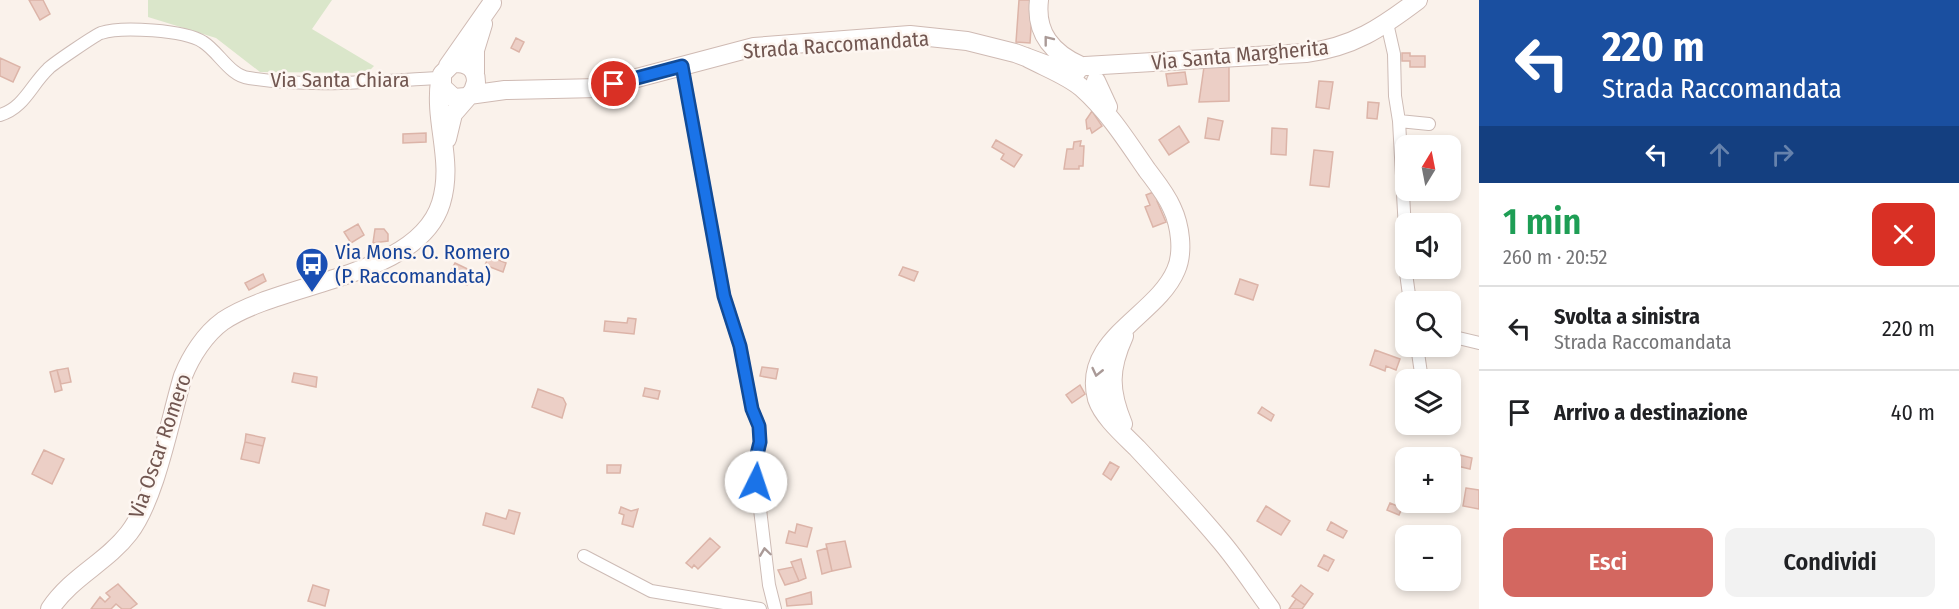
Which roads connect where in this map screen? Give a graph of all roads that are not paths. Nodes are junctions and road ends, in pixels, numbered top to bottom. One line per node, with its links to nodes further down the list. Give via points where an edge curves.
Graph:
1 (1039, 0): 8 (street, one-way to 1, via 1044,36 1038,25)
2 (1418, 0): 4 (street, Via Santa Margherita)
3 (493, 2): 6 (street); 7 (street, via 477,41)
4 (1387, 23): 8 (street, Via Santa Margherita, via 1359,40 1308,53 1120,64); 12 (street, via 1394,54)
5 (682, 66): 8 (street, Strada Raccomandata, via 754,47 910,35 967,41); 9 (street, Strada Raccomandata, via 599,88); 21 (street, one-way to 5, via 754,467 759,426 724,296)
6 (443, 75): 7 (street, via 453,63 466,64); 10 (street, via 449,96); 11 (street, Via Santa Chiara, via 315,84 245,78 202,40 180,33 117,30 99,33 49,68 18,107); 14 (street, via 440,116)
7 (475, 75): 9 (street, via 484,84); 10 (street, via 475,87)
8 (1085, 76): 22 (street, via 1168,199 1180,241 1180,258 1170,281 1110,342 1099,361 1094,380 1098,401 1220,540)
9 (505, 90): 10 (street, Strada Raccomandata)
10 (468, 96): 14 (street, via 453,114)
11 (1, 114)
12 (1399, 121): 13 (street); 15 (street)
13 (1429, 124)
14 (446, 146): 19 (street, Via Oscar Romero, via 446,181 441,204 416,242 396,255 237,313 210,333 183,376 138,519 117,546 75,578)
15 (1408, 291)
16 (1461, 339): 17 (street)
17 (1479, 343)
18 (584, 556): 20 (street, via 651,591)
19 (50, 609)
20 (760, 609)
21 (775, 609)
22 (1271, 609)

